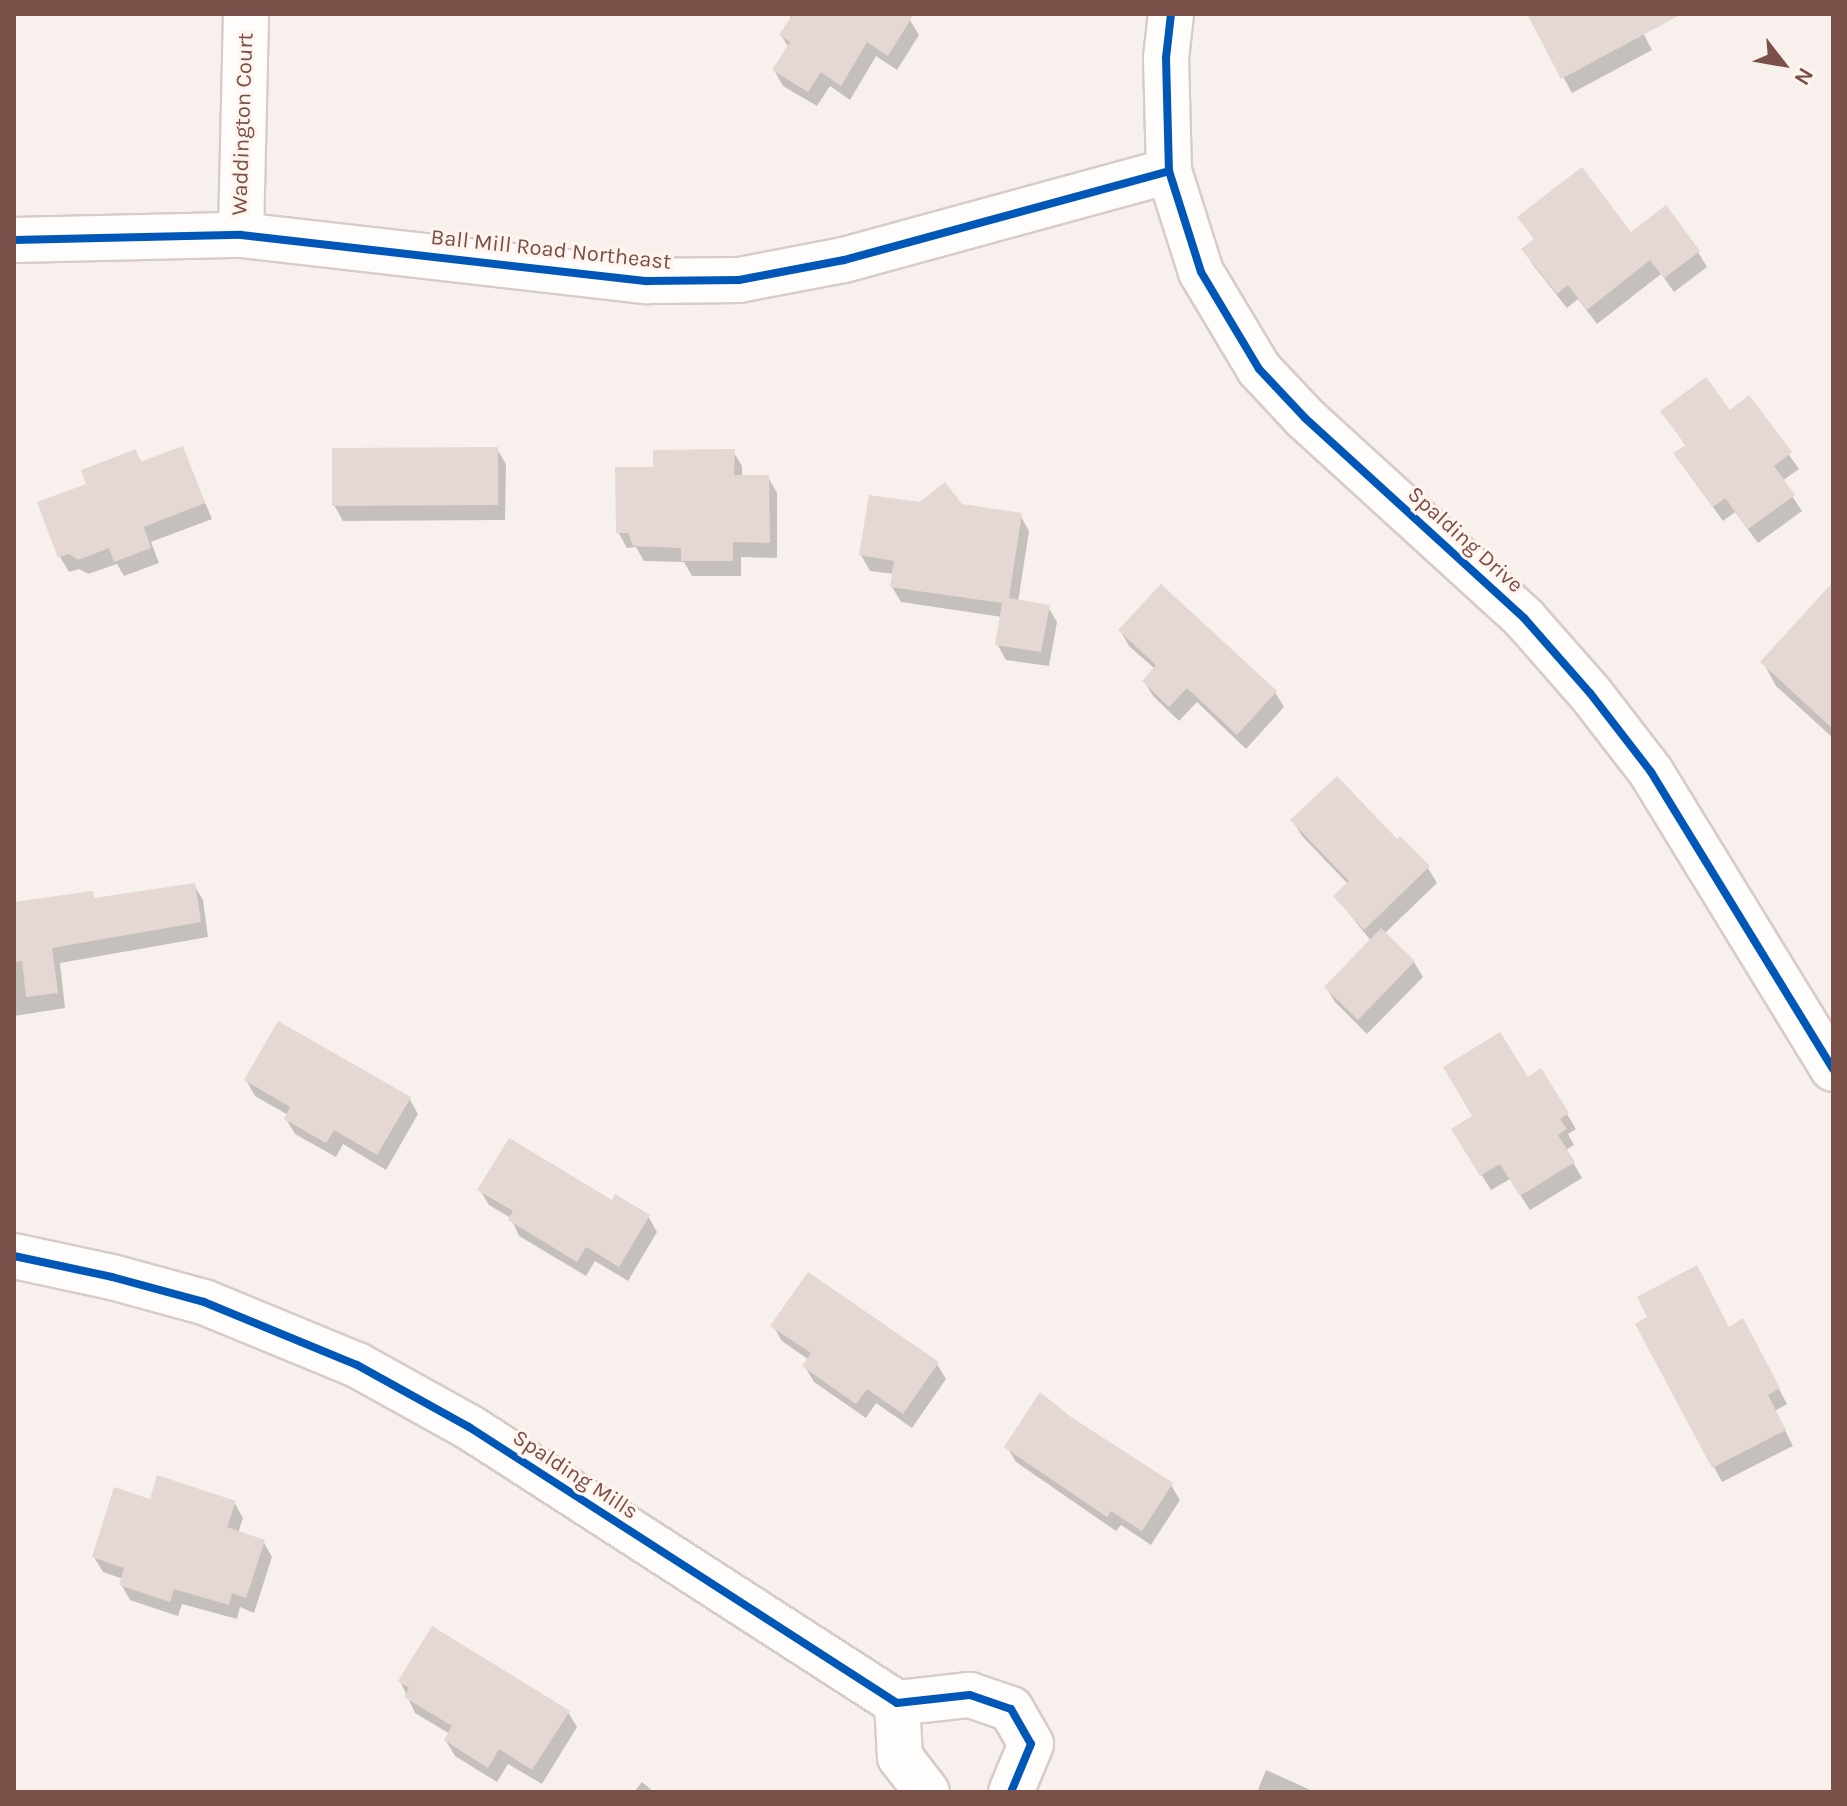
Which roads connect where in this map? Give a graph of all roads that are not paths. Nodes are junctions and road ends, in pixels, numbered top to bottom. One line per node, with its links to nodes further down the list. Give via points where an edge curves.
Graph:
1 (246, 14): 4 (street, Waddington Court)
2 (1171, 14): 3 (street, Spalding Drive, via 1166,58)
3 (1169, 171): 4 (street, Ball Mill Road Northeast, via 844,260 739,280 647,281); 6 (street, Spalding Drive, via 1201,272 1259,369 1305,418 1524,618 1590,693 1651,772)
4 (241, 235): 5 (street, Ball Mill Road Northeast)
5 (14, 240)
6 (1833, 1069)
7 (14, 1256): 8 (street, Spalding Mills, via 204,1302 357,1365 469,1427)
8 (897, 1703): 9 (street, via 900,1757); 10 (street, via 970,1695 1011,1709 1031,1744)
9 (927, 1792)
10 (1011, 1792)

